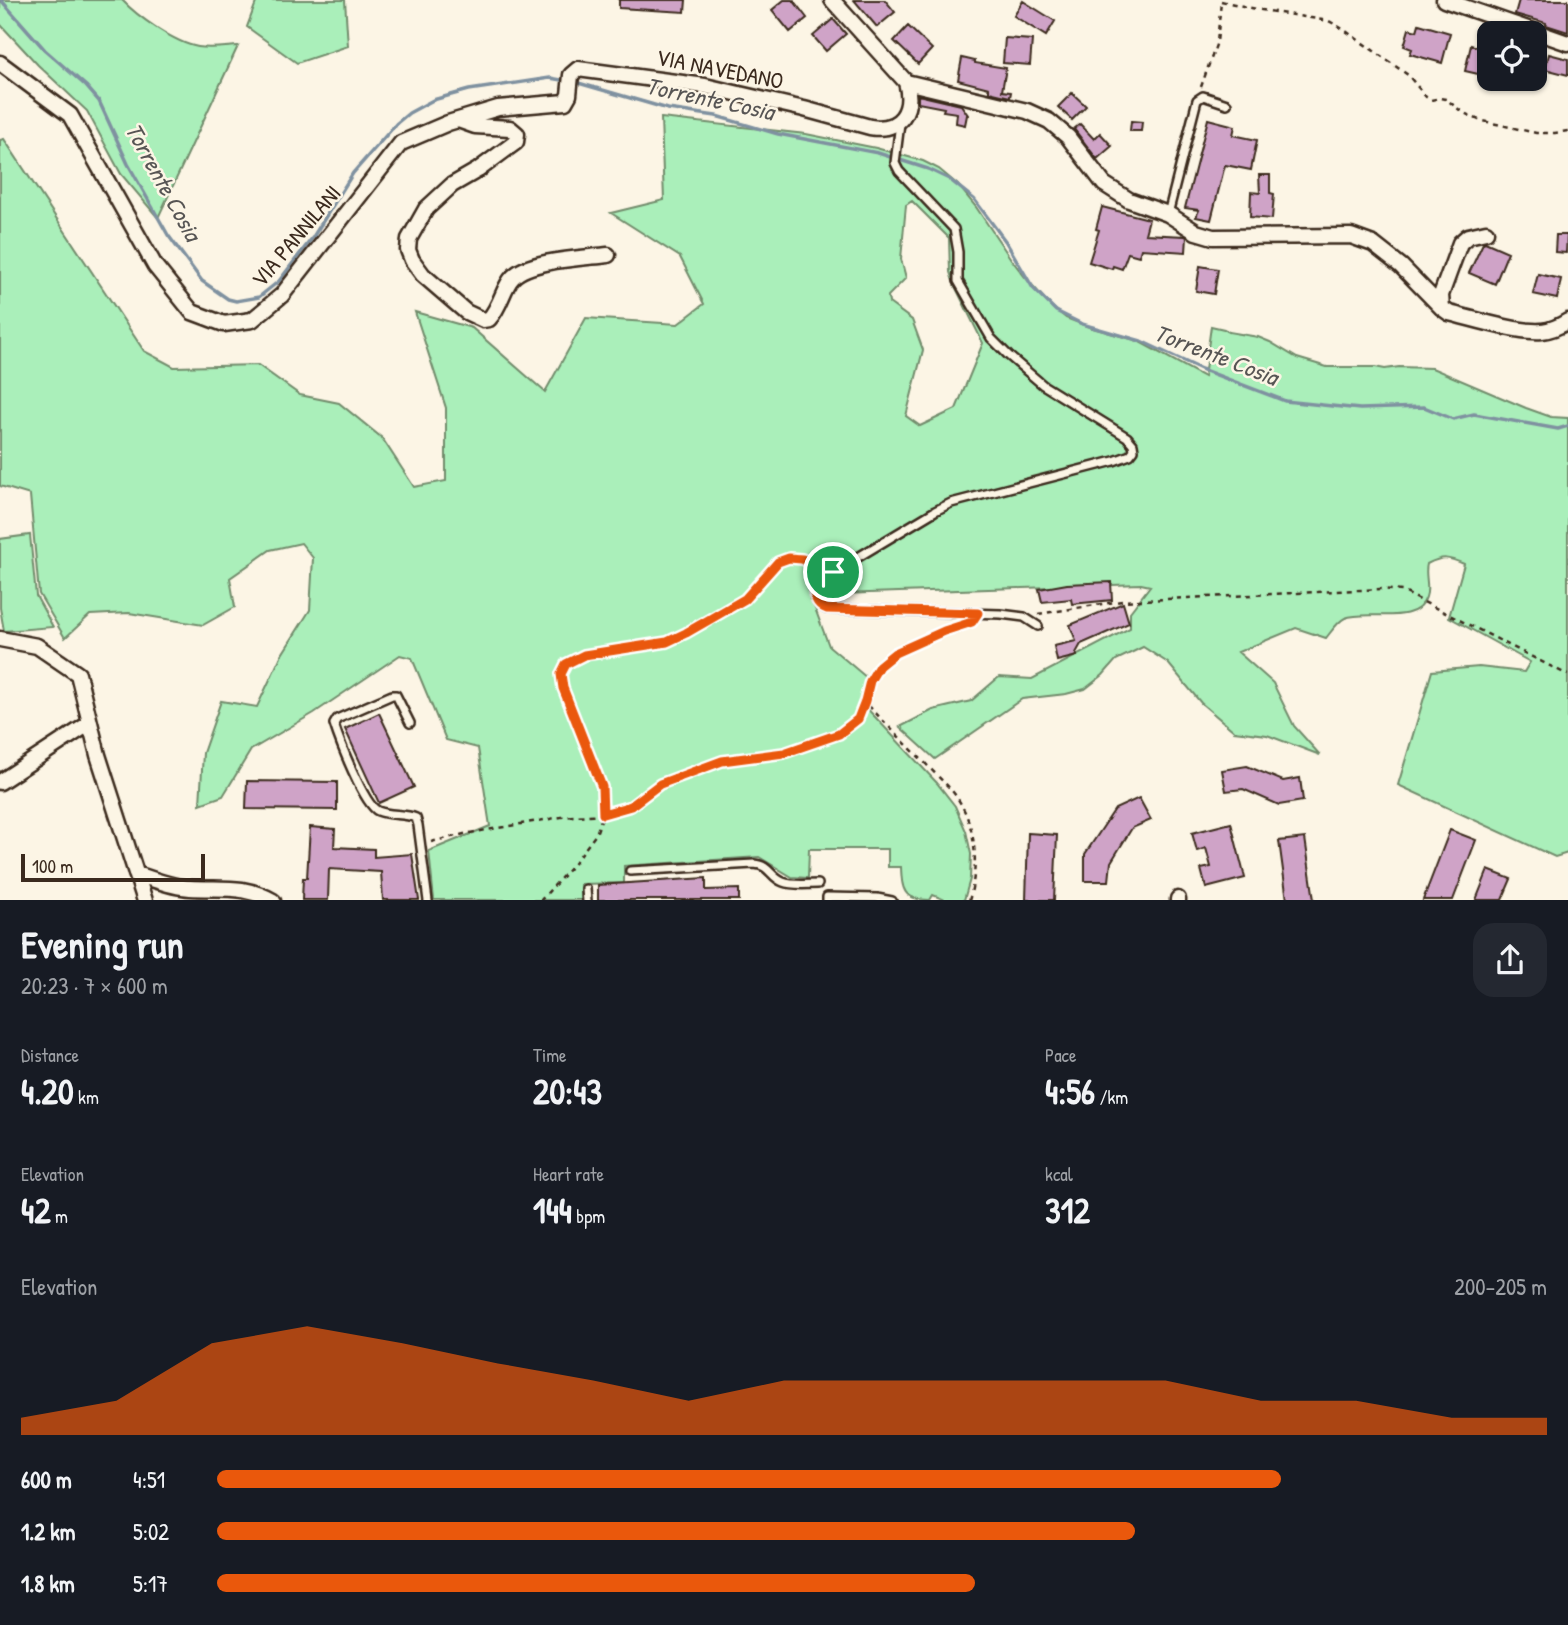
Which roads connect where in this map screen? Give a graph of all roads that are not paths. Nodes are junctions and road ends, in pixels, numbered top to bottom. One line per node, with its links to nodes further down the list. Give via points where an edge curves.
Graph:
1 (832, 0): 5 (street)
2 (1444, 0): 3 (street)
3 (1568, 43)
4 (0, 63): 9 (street, VIA PANNILANI, via 70,115 155,266 192,312 224,324 252,320 282,295)
5 (906, 82): 8 (street, via 909,99); 10 (street, via 1027,111 1049,121 1068,137 1104,184 1129,200)
6 (1227, 104): 10 (lane, via 1203,96 1197,100)
7 (458, 120): 8 (street, VIA NAVEDANO, via 498,108 565,102 571,75 587,69 705,86 870,127); 9 (street, VIA NAVEDANO); 12 (street, via 510,128 517,135 516,142 452,185 426,209 409,239 408,250 423,275 466,312 483,320 496,312 514,276 525,268)
8 (896, 124): 15 (lane, via 895,163 954,229 958,281 991,338 1043,385 1127,437 1134,450 1114,461 951,503 815,583 815,599 827,609 978,613 1024,617)
9 (401, 142)
10 (1168, 214): 13 (street, via 1213,237 1351,236 1373,244 1401,266)
11 (1486, 232): 13 (street, via 1460,243 1441,295)
12 (608, 255)
13 (1442, 308): 14 (street, via 1526,331 1543,331)
14 (1568, 321)
15 (1038, 626)
16 (0, 639): 17 (street, via 37,646 78,674)
17 (90, 723): 19 (street); 21 (street)
18 (410, 723): 26 (lane, via 399,699 392,695 334,724 374,810 416,818)
19 (0, 782)
20 (631, 871): 22 (lane, via 761,864 784,883)
21 (136, 874): 24 (street); 25 (street, via 191,888 244,890)
22 (818, 884)
23 (586, 889): 27 (lane)
24 (145, 900)
25 (270, 900)
26 (428, 900)
27 (587, 900)
28 (827, 900): 29 (lane)
29 (887, 900)

